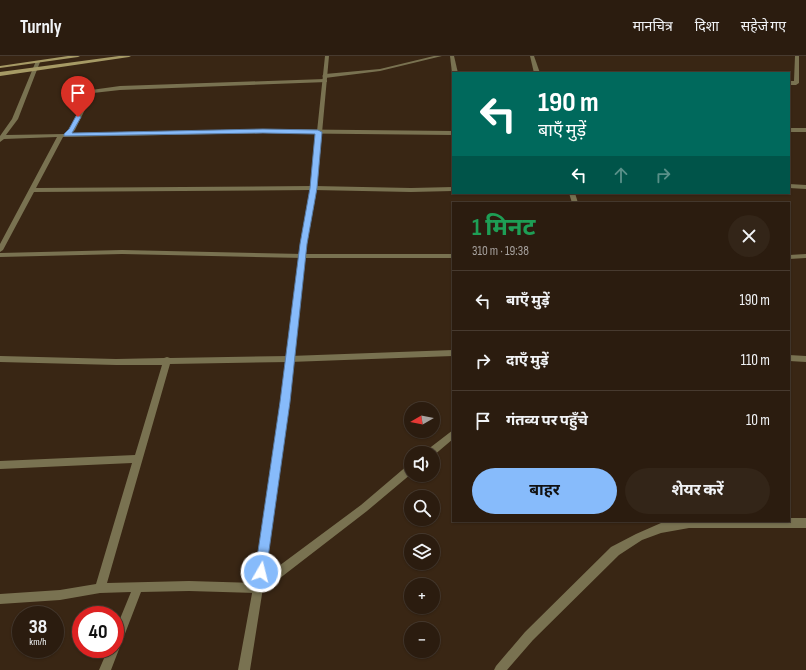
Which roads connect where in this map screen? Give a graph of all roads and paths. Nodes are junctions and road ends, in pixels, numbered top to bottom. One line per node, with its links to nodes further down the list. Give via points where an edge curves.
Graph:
1 (75, 56): 8 (main road)
2 (129, 56): 10 (main road)
3 (327, 56): 14 (street)
4 (440, 56): 14 (street)
5 (452, 56): 11 (street)
6 (532, 56): 12 (street)
7 (797, 56): 15 (street, via 796,83)
8 (38, 62): 9 (main road); 10 (street)
9 (0, 67)
10 (36, 70): 13 (main road); 21 (street, via 14,119)
11 (454, 72)
12 (537, 72)
13 (0, 74)
14 (325, 79): 18 (street); 20 (street, via 120,88 91,92 72,130)
15 (790, 83)
16 (790, 130): 17 (street)
17 (806, 130)
18 (318, 132): 19 (street); 20 (street); 24 (street)
19 (452, 133)
20 (63, 135): 21 (street); 26 (street)
21 (1, 139)
22 (790, 186): 23 (street)
23 (806, 187)
24 (314, 188): 25 (street); 26 (street); 29 (street)
25 (452, 189)
26 (32, 190): 27 (street)
27 (0, 250)
28 (0, 255): 29 (street, via 129,252)
29 (303, 256): 30 (street); 36 (street)
30 (452, 256)
31 (806, 256): 32 (street)
32 (790, 257)
33 (452, 353): 36 (street)
34 (790, 358): 37 (street)
35 (0, 359): 38 (street, via 116,362)
36 (290, 359): 38 (street); 47 (street)
37 (806, 359)
38 (167, 360): 41 (street)
39 (452, 435): 40 (street)
40 (438, 446)
41 (138, 459): 42 (street); 46 (street)
42 (0, 465)
43 (404, 474): 47 (street, via 364,508)
44 (806, 523): 53 (street, via 689,523 661,528 639,536 615,551 529,636)
45 (138, 587): 46 (street); 47 (street); 49 (street)
46 (100, 588): 48 (street, via 60,595)
47 (258, 588): 52 (street)
48 (0, 600)
49 (124, 622)
50 (110, 658): 51 (street)
51 (105, 670)
52 (244, 670)
53 (500, 670)

